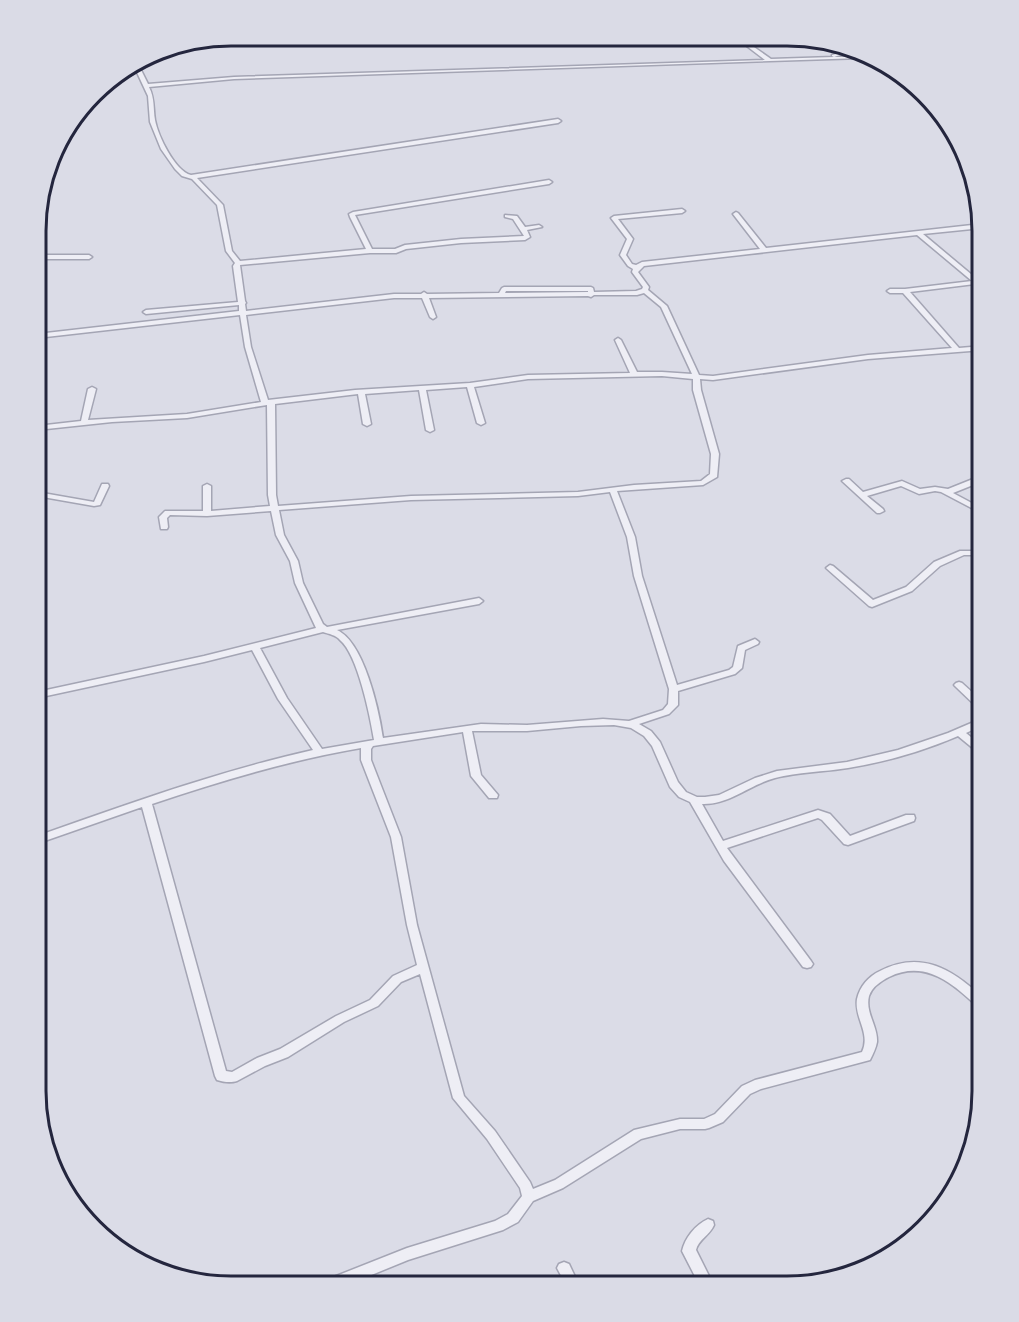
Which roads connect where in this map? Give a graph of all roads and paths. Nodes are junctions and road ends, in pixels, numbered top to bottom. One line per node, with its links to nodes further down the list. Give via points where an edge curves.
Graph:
1 (750, 47): 5 (street)
2 (839, 54): 3 (street)
3 (826, 58): 4 (street); 5 (street)
4 (849, 58)
5 (769, 60): 7 (street, via 234,78)
6 (139, 71): 7 (street)
7 (147, 86): 9 (street, via 153,122 164,149 177,168)
8 (558, 121): 9 (street)
9 (192, 177): 22 (street, via 220,205 229,251)
10 (549, 182): 18 (street, via 352,214)
11 (682, 211): 23 (street, via 614,218 630,239 624,259)
12 (736, 214): 19 (street)
13 (507, 216): 16 (street, via 516,217)
14 (539, 227): 16 (street)
15 (972, 227): 17 (street)
16 (523, 229): 18 (street, via 526,237)
17 (918, 233): 19 (street); 24 (street)
18 (370, 251): 22 (street)
19 (765, 251): 23 (street, via 642,264)
20 (47, 257): 21 (street)
21 (89, 257)
22 (238, 263): 34 (street)
23 (637, 268): 28 (street, via 635,272)
24 (972, 275)
25 (523, 278): 27 (street)
26 (972, 282): 30 (street)
27 (524, 288): 32 (street, via 504,289); 33 (street, via 585,287 591,289)
28 (645, 290): 33 (street); 43 (street, via 664,306)
29 (890, 291): 30 (street)
30 (905, 291): 41 (street)
31 (424, 294): 32 (street); 36 (street); 37 (street)
32 (501, 295): 33 (street)
33 (591, 295)
34 (243, 303): 35 (street); 36 (street)
35 (146, 312)
36 (244, 312): 38 (street); 49 (street, via 249,347)
37 (433, 317)
38 (47, 335)
39 (618, 340): 42 (street)
40 (972, 349): 41 (street)
41 (957, 350): 43 (street, via 868,357 734,376)
42 (635, 375): 43 (street); 44 (street, via 528,377)
43 (696, 375): 60 (street, via 714,454 714,475 703,483)
44 (470, 384): 45 (street); 52 (street)
45 (422, 387): 47 (street); 55 (street)
46 (92, 389): 51 (street)
47 (361, 392): 48 (street); 53 (street)
48 (319, 396): 49 (street); 50 (street)
49 (268, 402): 51 (street, via 187,416); 65 (street)
50 (319, 407)
51 (84, 423): 54 (street)
52 (481, 423)
53 (367, 424)
54 (47, 427)
55 (430, 430)
56 (846, 481): 62 (street)
57 (972, 483): 61 (street)
58 (105, 486): 63 (street, via 94,504)
59 (207, 486): 67 (street)
60 (613, 490): 65 (street, via 411,498); 76 (street, via 631,537 638,576)
61 (948, 492): 62 (street, via 919,492 902,483); 64 (street)
62 (862, 495): 66 (street)
63 (47, 496)
64 (972, 506)
65 (275, 510): 67 (street); 72 (street, via 280,535 294,561 299,583)
66 (880, 511)
67 (207, 514): 68 (street, via 168,513)
68 (164, 527)
69 (972, 553): 70 (street, via 937,564 909,589 872,604)
70 (830, 568)
71 (479, 601): 72 (street)
72 (326, 629): 74 (street); 83 (street, via 345,639 351,648 373,708)
73 (755, 642): 76 (street, via 741,648 737,668 732,672)
74 (255, 646): 77 (street); 85 (street, via 283,699)
75 (958, 685): 78 (street)
76 (674, 689): 79 (street, via 673,705 666,712)
77 (47, 693)
78 (972, 698)
79 (633, 723): 81 (street); 87 (street, via 652,736 680,792)
80 (972, 727): 82 (street)
81 (466, 729): 83 (street); 86 (street, via 476,777)
82 (960, 733): 84 (street); 87 (street, via 849,765 763,778 716,800)
83 (375, 743): 85 (street); 93 (street, via 366,748 366,760 396,837 404,891)
84 (972, 743)
85 (320, 753): 88 (street, via 241,772)
86 (493, 795)
87 (694, 800): 91 (street)
88 (146, 802): 90 (street); 93 (street, via 221,1076 233,1077 284,1053 374,1003 397,979)
89 (910, 818): 91 (street, via 848,841 826,817 818,814)
90 (47, 836)
91 (721, 846): 92 (street)
92 (807, 964)
93 (423, 967): 95 (street, via 459,1098 491,1135 526,1186)
94 (972, 996): 95 (street, via 944,973 927,966 897,967 866,987 862,1001 873,1037 866,1056 759,1084 746,1090 719,1118 705,1124 680,1124 638,1134 559,1184)
95 (529, 1197): 98 (street, via 513,1218 498,1226 407,1254)
96 (708, 1225): 100 (street, via 689,1251)
97 (564, 1268): 99 (street)
98 (353, 1276)
99 (568, 1276)
100 (702, 1276)

